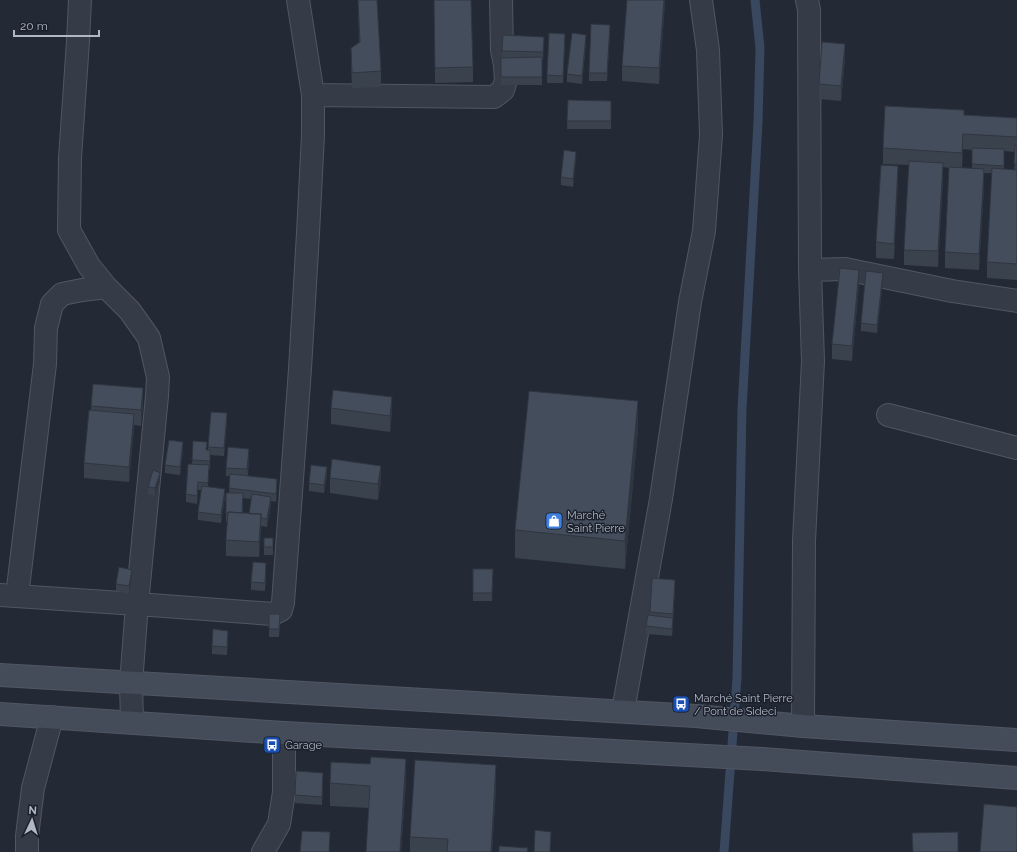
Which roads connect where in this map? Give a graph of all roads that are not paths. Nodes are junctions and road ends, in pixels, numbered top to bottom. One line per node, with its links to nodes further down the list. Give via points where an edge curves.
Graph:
1 (80, 0): 8 (street, via 70,158 69,230 89,266)
2 (298, 0): 6 (street)
3 (501, 0): 6 (street, via 502,50 506,80 503,90 494,96)
4 (701, 0): 16 (street, via 708,50 711,135 704,231 690,302 661,499)
5 (807, 0): 7 (street)
6 (313, 95): 13 (street, via 300,369 281,610 273,614)
7 (810, 270): 9 (street, via 844,269); 20 (street, via 813,361 804,541)
8 (106, 287): 12 (street, via 62,294 52,304 46,328 45,364); 13 (street, via 130,311 149,338 158,377)
9 (1017, 301)
10 (888, 414): 11 (street)
11 (1017, 448)
12 (9, 596): 13 (street)
13 (137, 604): 15 (street)
14 (0, 675): 15 (main road)
15 (131, 684): 16 (main road); 19 (street)
16 (623, 711): 20 (main road)
17 (0, 714): 18 (main road)
18 (52, 717): 19 (main road); 24 (street, via 33,788)
19 (132, 722): 21 (main road)
20 (803, 726): 22 (main road)
21 (284, 732): 23 (main road, via 762,759); 25 (street, via 284,792 280,824)
22 (1017, 740)
23 (1017, 778)
24 (27, 852)
25 (263, 852)

